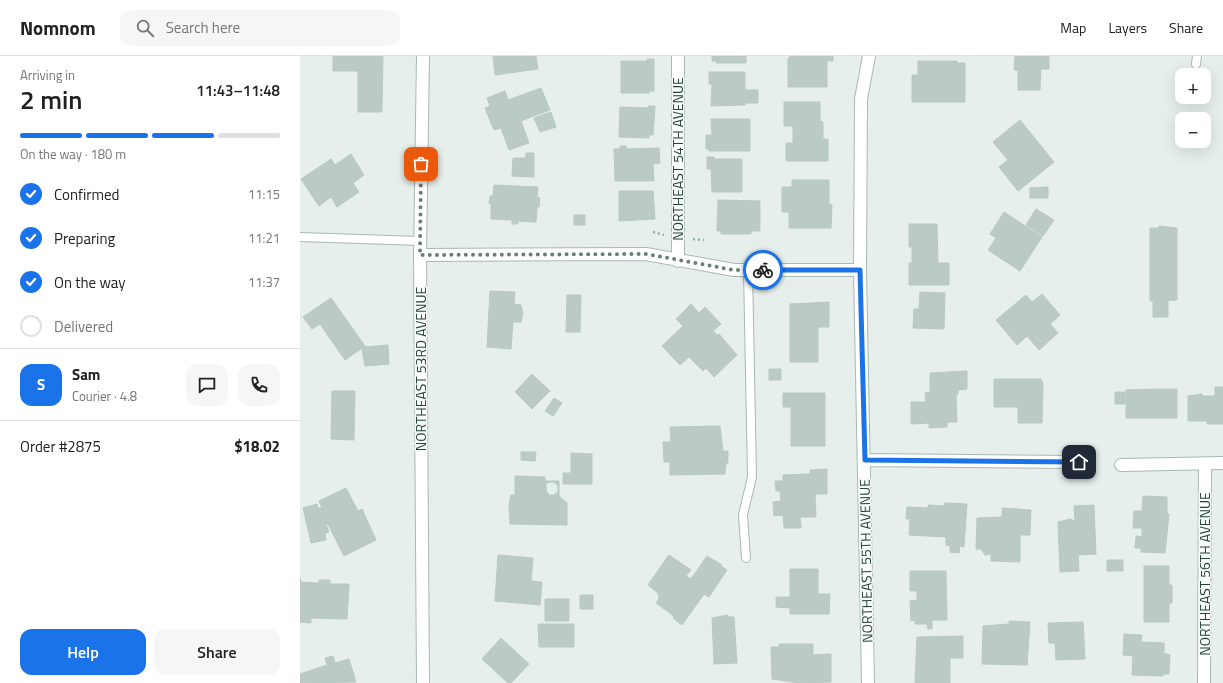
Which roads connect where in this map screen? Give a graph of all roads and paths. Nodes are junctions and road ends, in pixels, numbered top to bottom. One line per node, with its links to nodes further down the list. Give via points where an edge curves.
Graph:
1 (423, 56): 5 (street, NORTHEAST 53RD AVENUE)
2 (678, 56): 7 (street, NORTHEAST 54TH AVENUE)
3 (869, 56): 9 (street, NORTHEAST 55TH AVENUE, via 861,99)
4 (300, 238): 5 (lane)
5 (420, 241): 6 (street, NORTHEAST 53RD AVENUE)
6 (420, 255): 7 (street, via 646,254); 16 (street, NORTHEAST 53RD AVENUE)
7 (678, 261): 8 (street)
8 (748, 270): 9 (street); 15 (lane, via 752,477 743,515)
9 (860, 270): 10 (street, NORTHEAST 55TH AVENUE)
10 (865, 460): 11 (street); 17 (street, NORTHEAST 55TH AVENUE)
11 (1079, 462)
12 (1205, 464): 13 (street); 14 (street); 18 (street, NORTHEAST 56TH AVENUE)
13 (1223, 464)
14 (1121, 465)
15 (746, 558)
16 (424, 683)
17 (868, 683)
18 (1204, 683)

